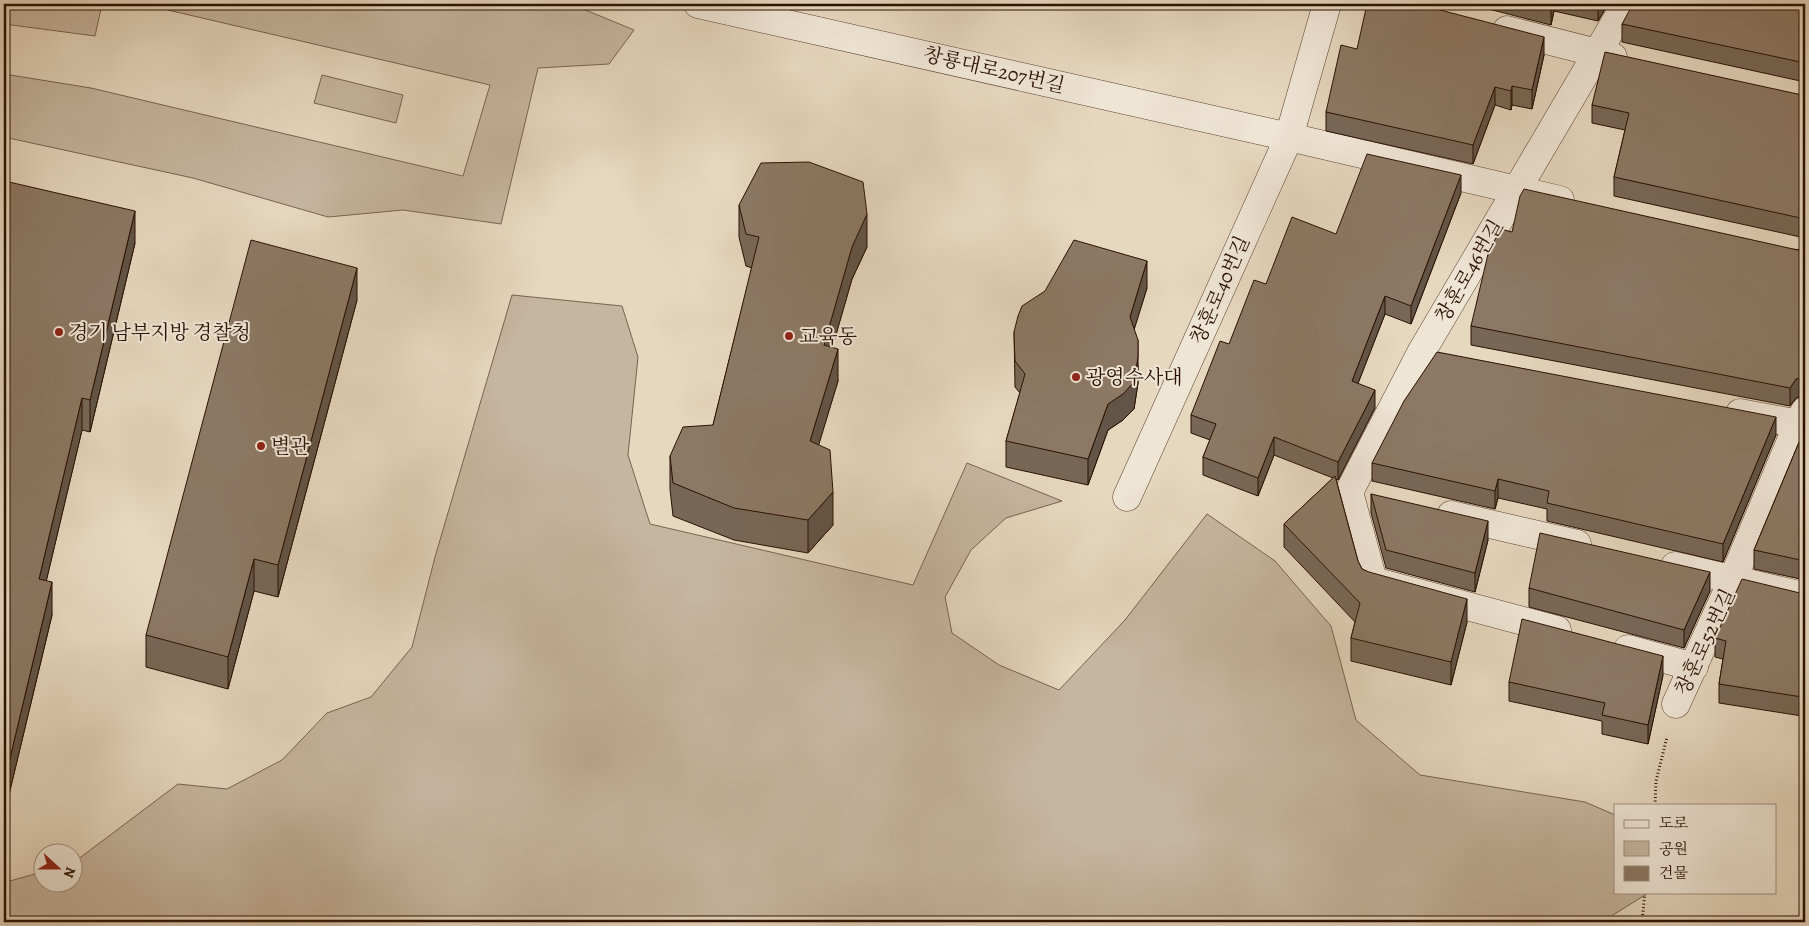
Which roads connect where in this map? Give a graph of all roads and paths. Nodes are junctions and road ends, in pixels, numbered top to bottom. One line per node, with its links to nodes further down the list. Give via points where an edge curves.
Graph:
1 (698, 4): 7 (street, 창룡대로207번길)
2 (1327, 4): 7 (street, 창훈로40번길)
3 (1626, 4): 5 (street, 창훈로46번길)
4 (1484, 24): 5 (street)
5 (1598, 53): 6 (street); 8 (street, 창훈로46번길)
6 (1635, 62)
7 (1289, 137): 8 (street); 15 (street, 창훈로40번길)
8 (1516, 191): 9 (street); 10 (street, 창훈로46번길)
9 (1584, 206)
10 (1422, 351): 11 (street, 창훈로46번길); 14 (street, 창훈로46번길)
11 (1451, 357)
12 (1721, 409): 13 (street)
13 (1803, 420): 20 (street, 창훈로52번길)
14 (1349, 492): 16 (street); 22 (street, via 1373,581)
15 (1127, 497)
16 (1378, 499)
17 (1426, 510): 18 (street)
18 (1599, 549)
19 (1647, 560): 20 (street)
20 (1733, 579): 21 (street, 창훈로52번길); 24 (street, 창훈로52번길)
21 (1805, 595)
22 (1580, 636)
23 (1609, 644): 24 (street)
24 (1694, 667): 25 (street, 창훈로52번길)
25 (1676, 704): 26 (path, via 1656,781)
26 (1656, 804)
27 (1645, 894): 28 (path)
28 (1642, 922)

